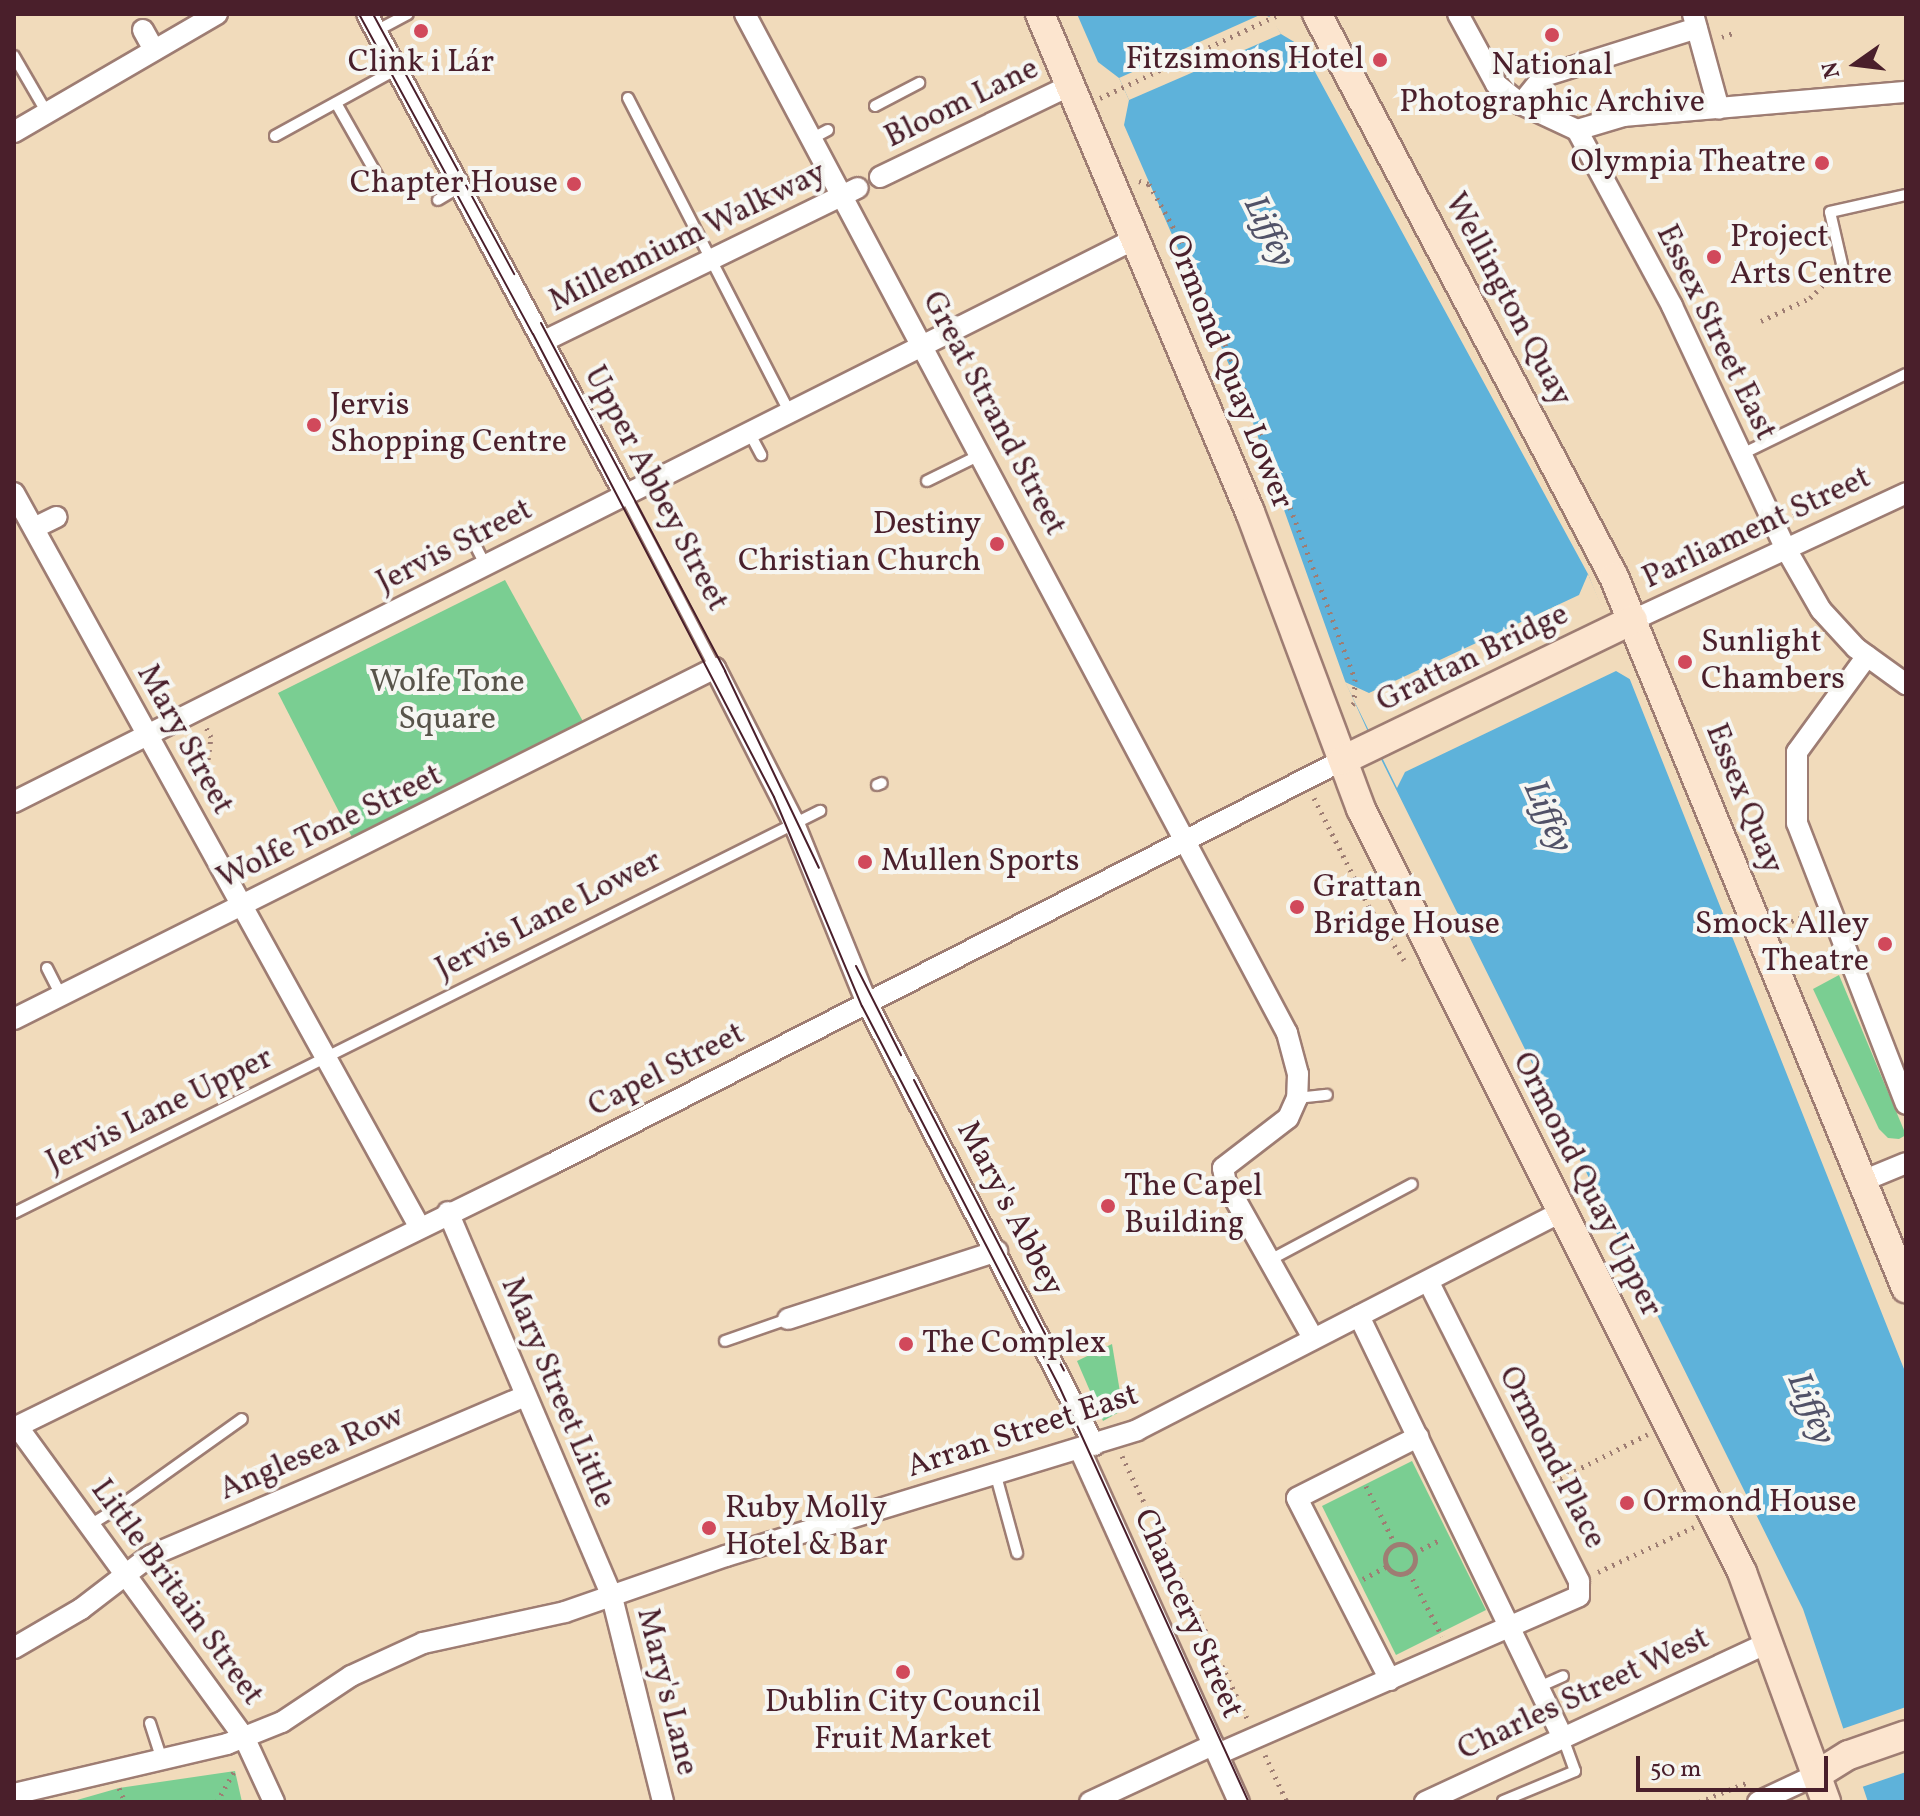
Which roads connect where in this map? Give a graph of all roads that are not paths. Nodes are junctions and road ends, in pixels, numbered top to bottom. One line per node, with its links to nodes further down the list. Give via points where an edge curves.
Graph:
1 (217, 14): 10 (street)
2 (408, 14): 8 (lane)
3 (745, 14): 28 (street, Great Strand Street)
4 (1040, 14): 14 (main road, Ormond Quay Lower)
5 (1458, 14): 18 (street, via 1488,73)
6 (1326, 17): 51 (main road, Wellington Quay)
7 (1695, 21): 18 (street, via 1544,76); 20 (street)
8 (371, 22): 12 (street, Upper Abbey Street)
9 (143, 30): 10 (street)
10 (154, 50): 21 (street)
11 (14, 56): 21 (lane)
12 (397, 69): 17 (lane); 27 (street, Upper Abbey Street)
13 (919, 83): 19 (lane)
14 (1071, 85): 25 (street, Bloom Lane); 31 (main road, Ormond Quay Lower)
15 (1906, 92): 20 (street)
16 (628, 98): 32 (lane)
17 (336, 103): 24 (lane); 26 (lane)
18 (1521, 104): 22 (street)
19 (875, 106)
20 (1719, 109): 22 (street, via 1624,116)
21 (47, 113): 23 (street)
22 (1577, 130): 39 (street, Essex Street East, via 1672,306)
23 (14, 132)
24 (275, 136)
25 (880, 177)
26 (382, 184)
27 (460, 187): 30 (lane); 34 (street, Upper Abbey Street)
28 (851, 192): 32 (street, Millennium Walkway); 35 (street, Great Strand Street)
29 (1906, 195): 33 (lane, via 1830,212)
30 (438, 200)
31 (1137, 238): 35 (street, Jervis Street); 56 (main road, Ormond Quay Lower, via 1250,512)
32 (712, 259): 34 (street, Millennium Walkway); 37 (lane)
33 (1842, 264)
34 (544, 341): 45 (street, Upper Abbey Street)
35 (923, 347): 37 (street, Jervis Street); 41 (street, Great Strand Street)
36 (1906, 374): 39 (lane)
37 (790, 414): 38 (street, Jervis Street)
38 (750, 434): 40 (lane); 45 (street, Jervis Street)
39 (1742, 454): 49 (street, Essex Street East)
40 (761, 455)
41 (980, 455): 42 (lane); 60 (street, Great Strand Street)
42 (927, 481)
43 (14, 493): 47 (street, Mary Street)
44 (1906, 493): 49 (street, Parliament Street)
45 (625, 495): 50 (street, Jervis Street); 53 (lane, Upper Abbey Street)
46 (57, 517): 47 (street)
47 (34, 528): 55 (street, Mary Street)
48 (471, 537): 50 (lane)
49 (1786, 549): 51 (street, Parliament Street); 52 (street, Essex Street East, via 1821,610)
50 (485, 565): 55 (street, Jervis Street)
51 (1622, 625): 56 (main road, Grattan Bridge); 71 (main road, Essex Quay)
52 (1867, 656): 54 (street, Essex Street East); 69 (street, via 1797,752 1797,823)
53 (715, 668): 59 (street, Upper Abbey Street); 61 (street, Wolfe Tone Street)
54 (1906, 684)
55 (147, 734): 57 (street, Jervis Street); 61 (street, Mary Street)
56 (1343, 760): 60 (street, Capel Street); 73 (main road, Ormond Quay Upper, via 1404,900)
57 (14, 802)
58 (820, 811): 59 (lane, Jervis Lane Lower)
59 (793, 821): 64 (street, Upper Abbey Street); 66 (lane, Jervis Lane Lower)
60 (1188, 843): 64 (street, Capel Street); 68 (street, Great Strand Street, via 1287,1033 1298,1074)
61 (240, 904): 63 (street, Wolfe Tone Street); 66 (street, Mary Street)
62 (47, 968): 63 (lane)
63 (61, 995): 65 (street, Wolfe Tone Street)
64 (867, 1003): 74 (street, Capel Street); 77 (street, Mary's Abbey)
65 (14, 1019)
66 (329, 1059): 75 (lane, Jervis Lane Upper); 76 (street, Mary Street)
67 (1327, 1095): 68 (lane)
68 (1297, 1098): 78 (street, via 1288,1118 1269,1136 1223,1168)
69 (1906, 1104)
70 (1906, 1163): 71 (street)
71 (1865, 1180): 80 (main road, Essex Quay)
72 (1412, 1184): 78 (lane)
73 (1563, 1211): 79 (street, Arran Street East); 96 (main road, Ormond Quay Upper, via 1716,1517)
74 (448, 1212): 76 (street, Capel Street); 85 (street, Mary Street Little)
75 (14, 1213)
76 (419, 1226): 87 (street, Capel Street)
77 (997, 1251): 82 (street); 89 (street, Mary's Abbey)
78 (1268, 1261): 83 (street)
79 (1429, 1283): 81 (street, Arran Street East); 95 (street, Ormond Place, via 1579,1581 1579,1596 1568,1605)
80 (1906, 1288)
81 (1359, 1316): 83 (street, Arran Street East); 88 (street)
82 (788, 1319): 84 (lane)
83 (1313, 1338): 89 (street, Arran Street East, via 1137,1430)
84 (725, 1341)
85 (525, 1396): 93 (street, Anglesea Row, via 150,1556); 94 (street, Mary Street Little)
86 (242, 1419): 91 (lane)
87 (15, 1427): 93 (street, Little Britain Street, via 98,1520)
88 (1418, 1437): 95 (street); 99 (street, via 1297,1498)
89 (1087, 1448): 90 (street, Arran Street East); 105 (street, Chancery Street)
90 (996, 1476): 92 (lane); 94 (street, Arran Street East, via 726,1556)
91 (127, 1501)
92 (1017, 1553)
93 (127, 1574): 97 (street, Anglesea Row, via 81,1609); 103 (street, Little Britain Street)
94 (612, 1597): 103 (street, Arran Street East, via 399,1652 282,1722); 111 (street, Mary's Lane)
95 (1513, 1628): 99 (street); 100 (street)
96 (1769, 1642): 104 (street, Charles Street West); 107 (main road, Ormond Quay Upper)
97 (14, 1648)
98 (1563, 1676): 100 (lane)
99 (1390, 1680): 105 (street)
100 (1541, 1686): 104 (street)
101 (150, 1723): 106 (lane)
102 (1906, 1735): 107 (main road)
103 (244, 1737): 106 (street, Arran Street East); 110 (street, Little Britain Street)
104 (1563, 1738): 109 (lane, via 1575,1771); 114 (street, Charles Street West)
105 (1216, 1750): 112 (street); 113 (street, Chancery Street)
106 (162, 1760): 108 (street, Arran Street East)
107 (1818, 1774): 115 (street); 116 (main road, Ormond Quay Upper)
108 (14, 1794)
109 (1503, 1801)
110 (274, 1802)
111 (663, 1802)
112 (1090, 1802)
113 (1239, 1802)
114 (1425, 1802)
115 (1758, 1802)
116 (1826, 1802)

